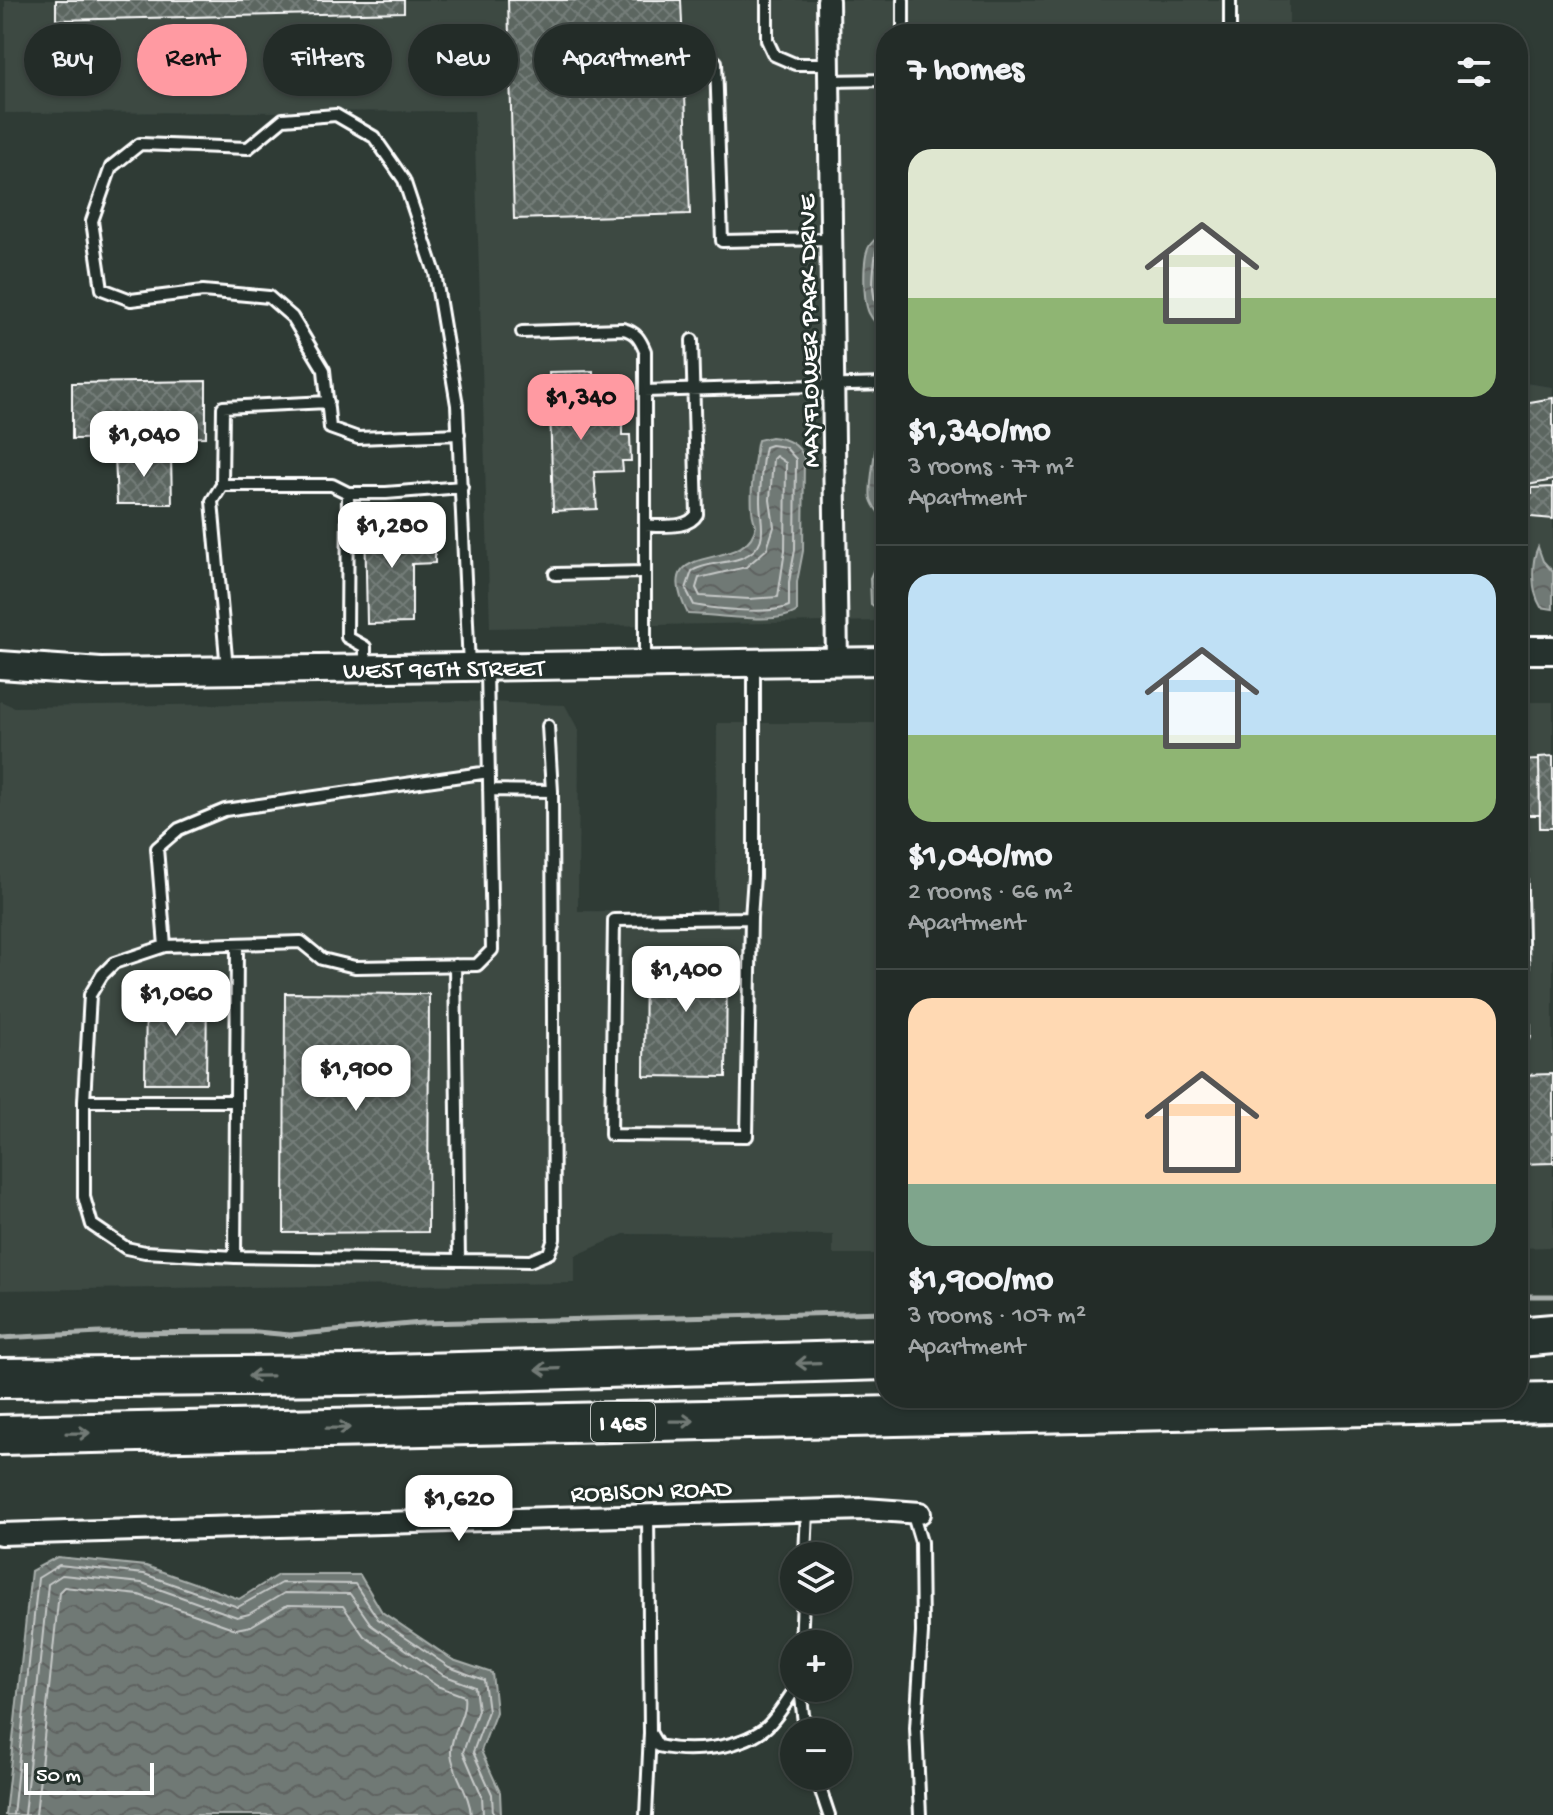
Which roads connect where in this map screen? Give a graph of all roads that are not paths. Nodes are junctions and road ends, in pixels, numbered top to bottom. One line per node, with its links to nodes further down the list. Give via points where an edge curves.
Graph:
1 (767, 0): 8 (lane, via 767,40 774,55)
2 (828, 0): 8 (street, MAYFLOWER PARK DRIVE)
3 (903, 0): 5 (lane)
4 (1230, 0): 6 (lane)
5 (903, 24)
6 (1230, 24)
7 (716, 62): 10 (lane, via 722,241)
8 (829, 72): 9 (lane); 10 (street, MAYFLOWER PARK DRIVE)
9 (876, 79)
10 (831, 239): 14 (street, MAYFLOWER PARK DRIVE)
11 (522, 332): 16 (lane, via 631,330 645,351)
12 (692, 340): 15 (lane)
13 (876, 384): 14 (lane)
14 (834, 385): 15 (lane); 28 (street, MAYFLOWER PARK DRIVE)
15 (693, 390): 16 (lane); 22 (lane, via 697,514 687,524)
16 (645, 391): 22 (lane)
17 (328, 402): 18 (lane, via 330,428 358,438); 18 (lane, via 324,370 292,317 269,297 203,291 131,300 102,289 92,221 111,167 140,144 248,148 283,119 336,115 374,137 404,180 435,273); 19 (lane, via 223,407)
18 (459, 434): 20 (lane)
19 (222, 485): 21 (lane, via 332,485); 34 (lane, via 212,501)
20 (462, 487): 21 (lane); 32 (lane)
21 (348, 493): 33 (lane, via 347,637 365,647)
22 (645, 526): 23 (lane)
23 (645, 572): 24 (lane); 31 (lane)
24 (555, 574)
25 (1528, 650): 26 (street)
26 (1553, 650)
27 (876, 661): 28 (street, WEST 96TH STREET)
28 (837, 662): 29 (street, WEST 96TH STREET)
29 (754, 664): 31 (street, WEST 96TH STREET); 39 (lane)
30 (0, 665): 34 (street, WEST 96TH STREET, via 73,671)
31 (645, 665): 32 (street, WEST 96TH STREET)
32 (478, 668): 33 (street, WEST 96TH STREET); 36 (lane)
33 (365, 669): 34 (street, WEST 96TH STREET)
34 (228, 671)
35 (548, 726): 38 (lane)
36 (489, 772): 37 (lane); 41 (lane, via 225,810 179,829 157,848)
37 (489, 790): 38 (lane); 42 (lane, via 492,950 477,965)
38 (552, 791): 46 (lane, via 554,1239 549,1253 530,1261)
39 (751, 918): 39 (lane, via 614,920 611,1135 747,1136)
40 (237, 945): 41 (lane); 42 (lane, via 301,942 322,959 355,967); 44 (lane)
41 (165, 946): 43 (lane, via 114,963 90,995)
42 (455, 965): 46 (lane)
43 (84, 1101): 44 (lane); 45 (lane, via 84,1197 92,1225 126,1248)
44 (234, 1101): 45 (lane)
45 (235, 1257): 46 (lane)
46 (459, 1260)
47 (1553, 1334): 48 (highway)
48 (1528, 1336)
49 (1528, 1344): 50 (highway)
50 (1553, 1344)
51 (876, 1360): 52 (highway, I 465, one-way to 52, via 353,1375)
52 (0, 1378)
53 (1553, 1402): 54 (highway, I 465)
54 (1528, 1403)
55 (1323, 1408): 56 (highway, I 465)
56 (1246, 1410): 57 (highway); 58 (highway, I 465, one-way to 56)
57 (1553, 1422)
58 (0, 1435)
59 (807, 1511): 60 (street, ROBISON ROAD); 61 (street, ROBISON ROAD); 63 (lane)
60 (916, 1512): 69 (lane, via 921,1542 916,1728)
61 (648, 1515): 62 (street, ROBISON ROAD); 65 (lane)
62 (0, 1534)
63 (806, 1542)
64 (787, 1702): 65 (lane, via 766,1727 744,1740 671,1749 658,1746)
65 (650, 1733): 67 (lane)
66 (821, 1790): 68 (lane)
67 (646, 1815)
68 (829, 1815)
69 (920, 1815)

